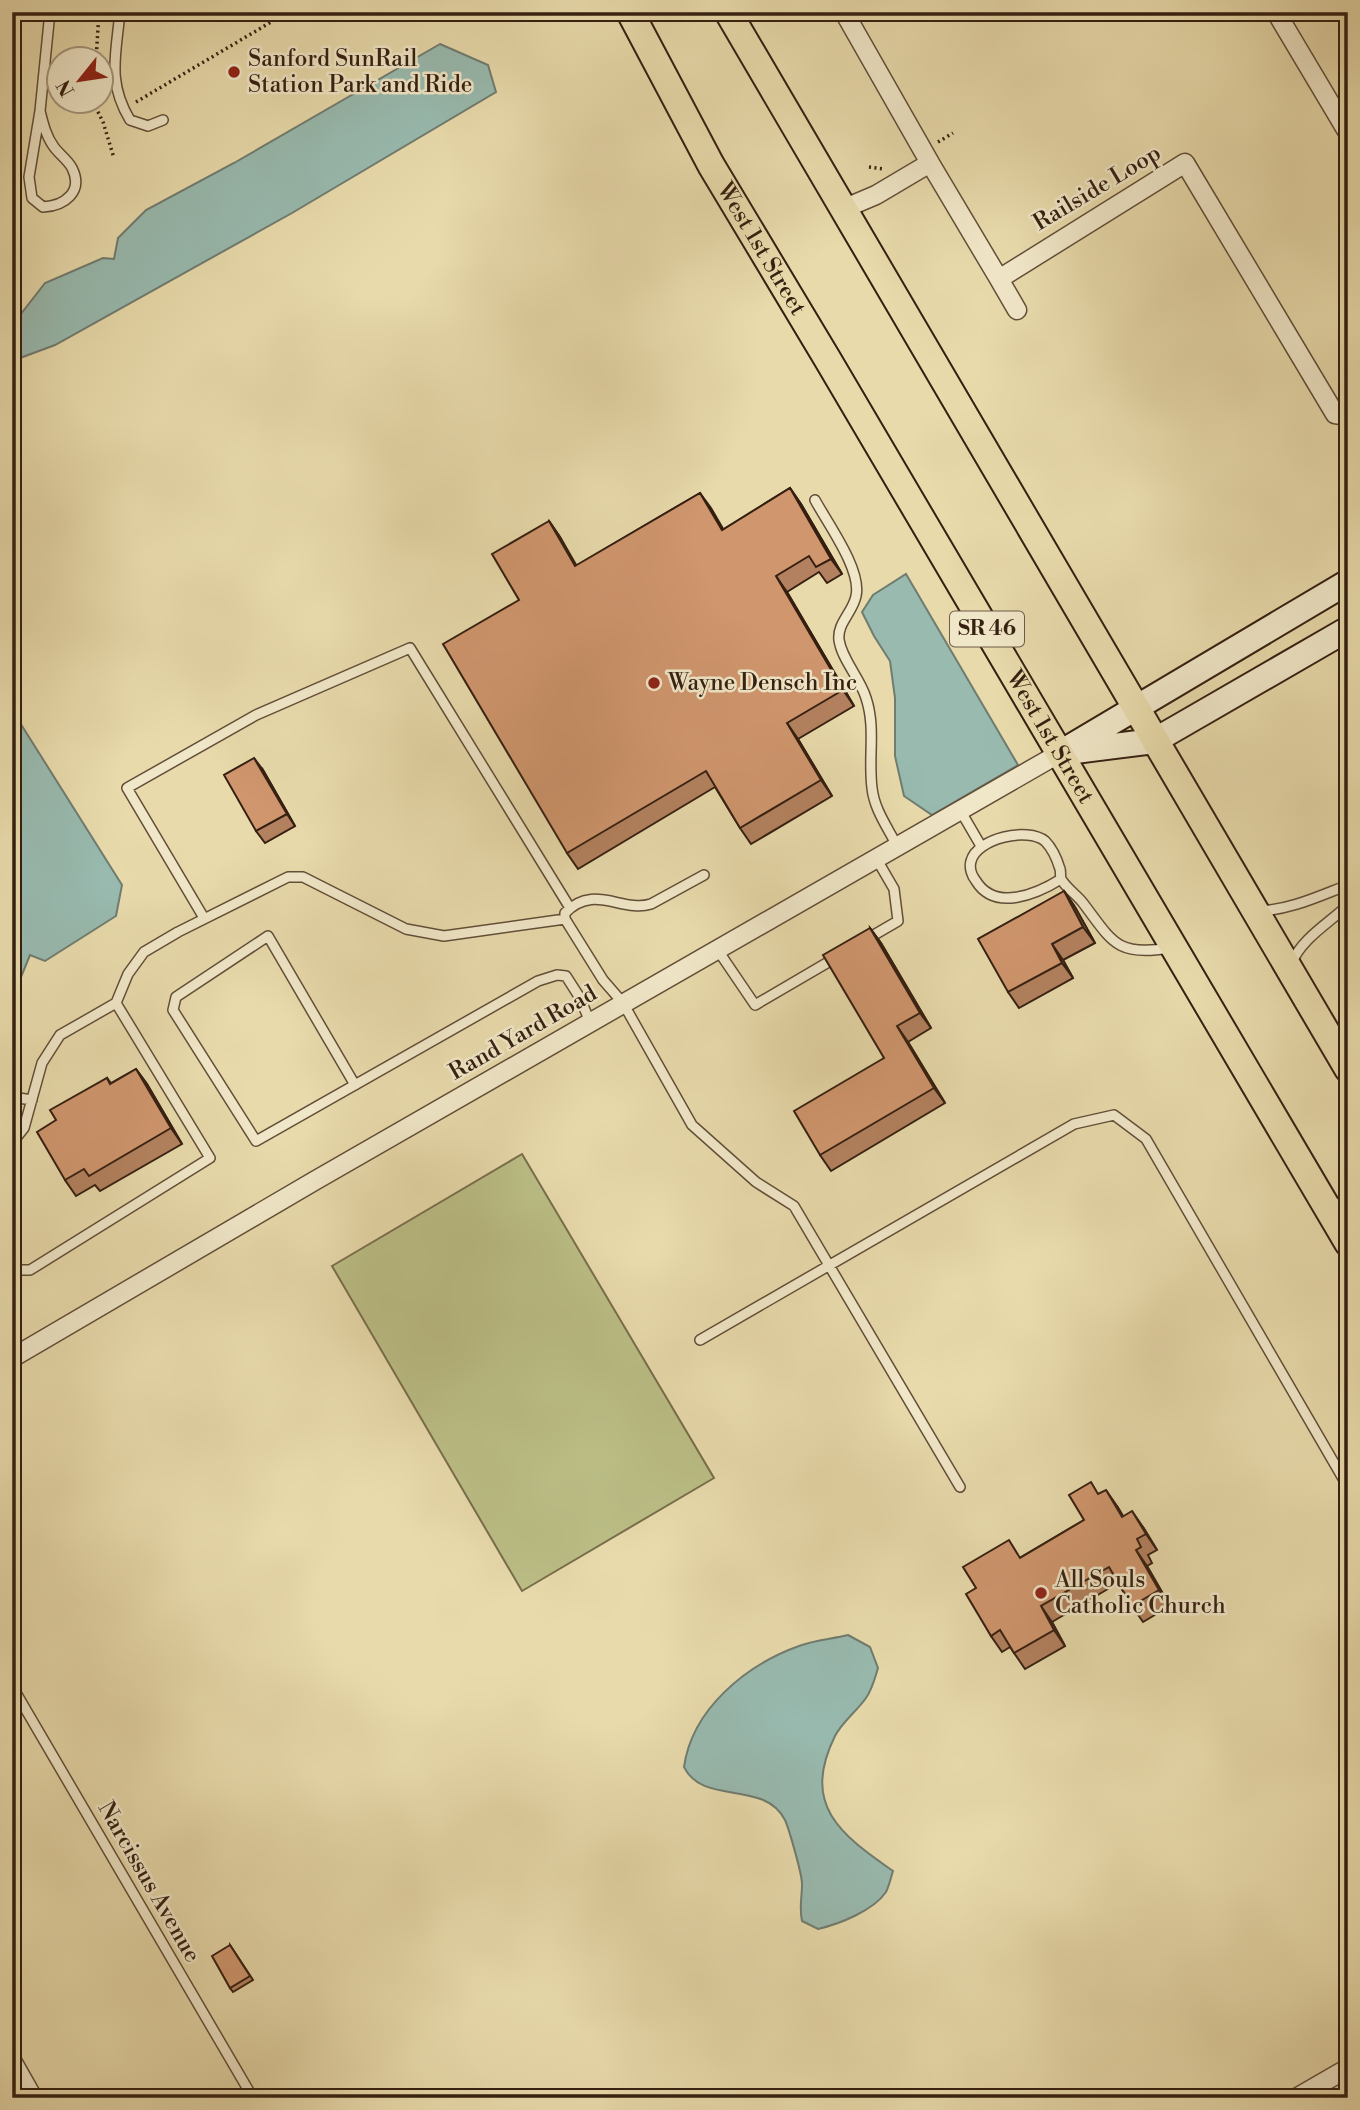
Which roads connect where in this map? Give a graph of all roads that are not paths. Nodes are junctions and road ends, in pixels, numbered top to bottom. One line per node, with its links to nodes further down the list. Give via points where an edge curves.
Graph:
1 (50, 12): 7 (lane)
2 (120, 12): 8 (lane, via 113,77 119,103 130,120 148,126)
3 (630, 12): 20 (main road, West 1st Street / SR 46, via 711,165)
4 (728, 12): 11 (main road)
5 (844, 12): 10 (street)
6 (1276, 12): 9 (street)
7 (40, 111): 7 (lane, via 29,177 32,198 43,207 56,206 72,197 76,185 72,168 53,146)
8 (163, 120)
9 (1348, 133)
10 (930, 163): 11 (street); 12 (street)
11 (844, 209): 18 (main road)
12 (999, 279): 13 (street); 14 (street, Railside Loop, via 1185,163 1335,414)
13 (1017, 310)
14 (1348, 416)
15 (815, 500): 22 (lane, via 856,577 857,593 839,632 839,644 866,696 873,733 872,790)
16 (1348, 582): 18 (main road)
17 (1348, 629): 19 (main road)
18 (1134, 706): 19 (main road); 20 (main road)
19 (1154, 741): 20 (main road); 30 (main road)
20 (1060, 752): 21 (street, Rand Yard Road); 34 (main road, West 1st Street / SR 46)
21 (960, 810): 22 (street, Rand Yard Road); 23 (lane)
22 (897, 846): 24 (street, Rand Yard Road)
23 (981, 846): 26 (lane, via 1028,834 1039,837 1054,855); 26 (lane, via 971,869 977,884 996,897 1026,896)
24 (876, 858): 33 (lane, via 894,889 898,921); 35 (street, Rand Yard Road)
25 (704, 875): 29 (lane, via 642,906 602,898)
26 (1061, 879): 34 (lane, via 1115,942 1143,952)
27 (1348, 885): 30 (lane, via 1288,907)
28 (1348, 905): 37 (lane, via 1313,934 1295,954)
29 (570, 908): 31 (lane, via 410,648 256,715 127,788); 32 (lane)
30 (1255, 912): 37 (main road)
31 (204, 918): 32 (lane, via 288,877 303,877 406,929 444,936); 38 (lane, via 144,952)
32 (565, 919): 39 (lane)
33 (862, 942)
34 (1174, 947): 46 (main road, West 1st Street / SR 46)
35 (718, 949): 36 (lane, via 755,1006); 39 (street, Rand Yard Road)
36 (850, 949)
37 (1289, 969): 41 (main road)
38 (116, 1003): 44 (lane, via 60,1035 42,1063); 49 (lane, via 210,1158 30,1270)
39 (623, 1003): 40 (street, Rand Yard Road); 48 (lane, via 692,1125 756,1182 794,1206)
40 (590, 1022): 42 (lane, via 566,976 558,975 538,981); 51 (street, Rand Yard Road)
41 (1348, 1069)
42 (355, 1085): 42 (lane, via 256,1141 173,1010 176,997 268,936)
43 (12, 1097): 44 (lane)
44 (32, 1100): 45 (lane, via 23,1128)
45 (12, 1143)
46 (1338, 1204): 47 (main road, West 1st Street / SR 46)
47 (1348, 1243)
48 (831, 1265): 50 (lane); 52 (lane); 53 (lane, via 1074,1124 1114,1115 1146,1139)
49 (12, 1270)
50 (700, 1340)
51 (12, 1359)
52 (960, 1487)
53 (1348, 1487)
54 (12, 1686): 58 (lane, Narcissus Avenue)
55 (12, 2061): 57 (street)
56 (1348, 2068): 59 (street)
57 (33, 2098)
58 (253, 2098)
59 (1296, 2098)

